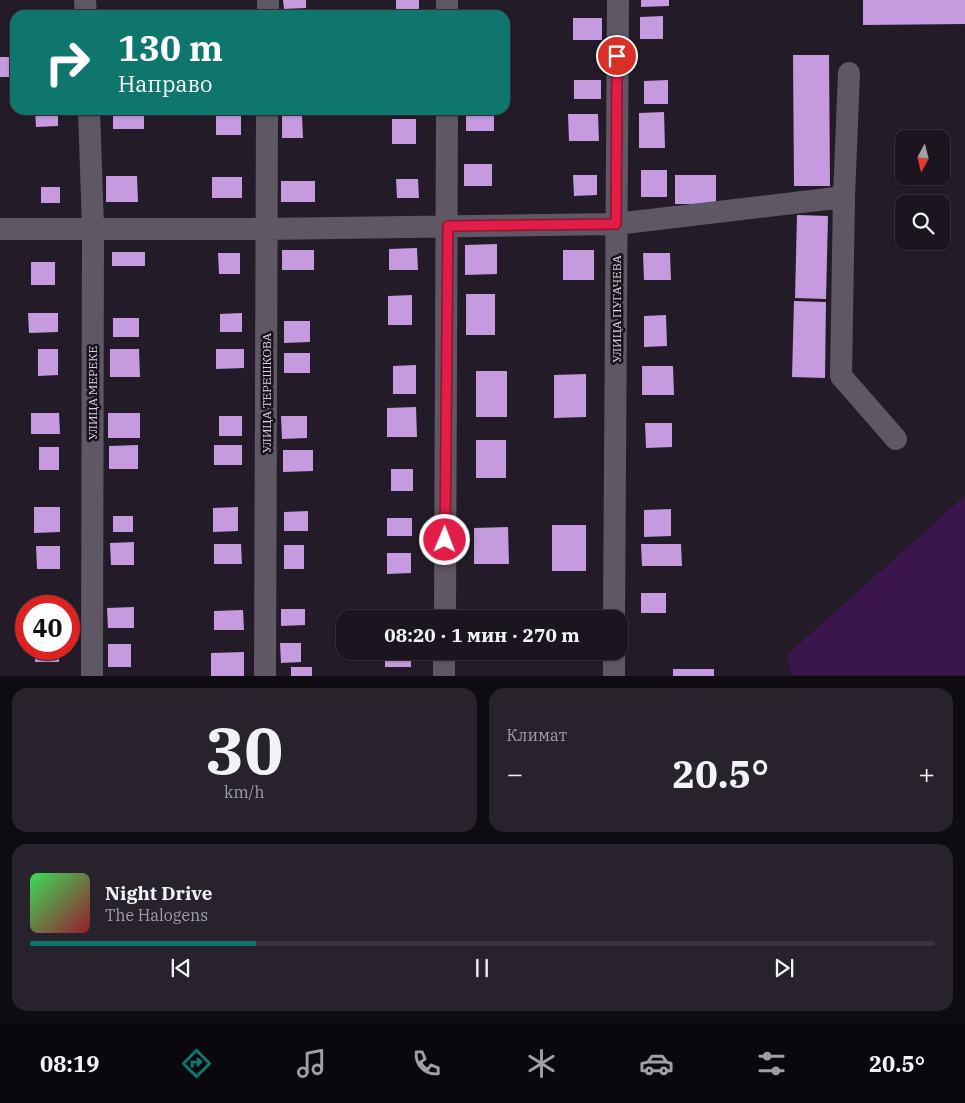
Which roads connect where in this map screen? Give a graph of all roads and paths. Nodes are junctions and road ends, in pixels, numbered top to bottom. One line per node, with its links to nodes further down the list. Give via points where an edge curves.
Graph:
1 (618, 0): 7 (street, УЛИЦА ПУГАЧЕВА)
2 (849, 74): 6 (street)
3 (89, 115): 9 (street, УЛИЦА МЕРЕКЕ)
4 (267, 115): 11 (street, УЛИЦА ТЕРЕШКОВА)
5 (447, 115): 8 (street)
6 (844, 197): 7 (street); 12 (street, via 841,376)
7 (616, 224): 8 (street); 14 (street, УЛИЦА ПУГАЧЕВА)
8 (448, 226): 11 (street); 13 (street)
9 (92, 227): 10 (street); 11 (street); 17 (street, УЛИЦА МЕРЕКЕ)
10 (0, 229)
11 (266, 229): 18 (street, УЛИЦА ТЕРЕШКОВА)
12 (896, 438)
13 (444, 610)
14 (614, 610)
15 (444, 660): 19 (street)
16 (614, 660): 20 (street)
17 (92, 676)
18 (265, 676)
19 (444, 676)
20 (614, 676)

